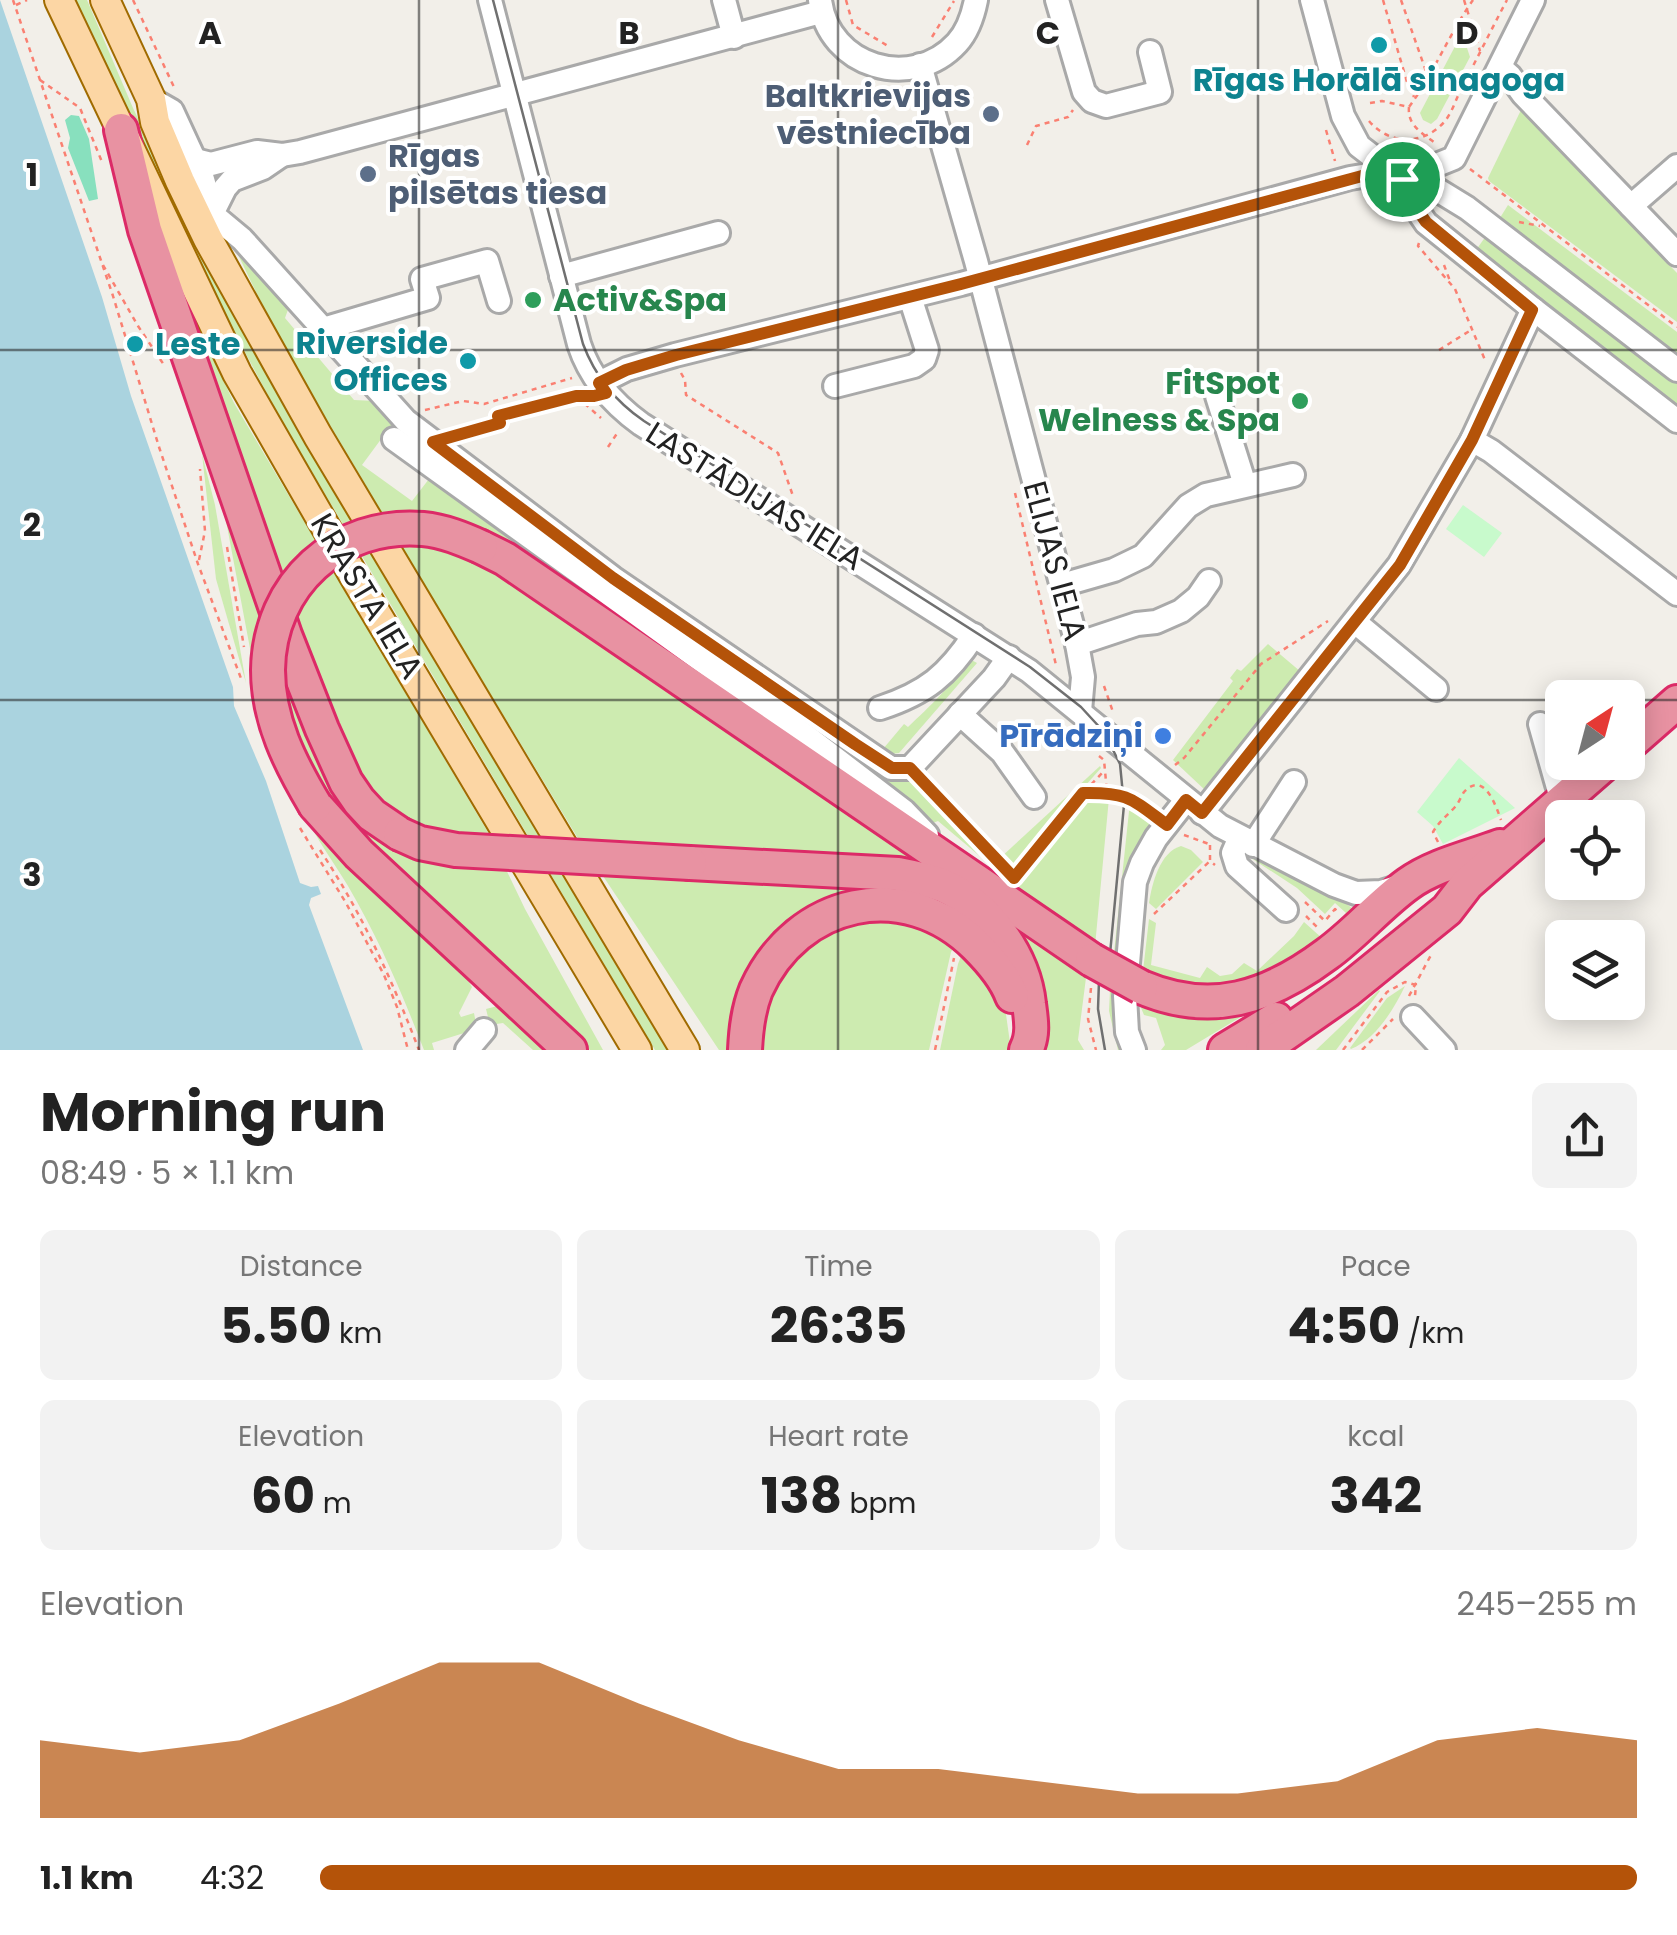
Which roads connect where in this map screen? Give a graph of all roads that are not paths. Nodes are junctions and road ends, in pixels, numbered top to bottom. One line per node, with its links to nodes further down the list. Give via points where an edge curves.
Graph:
1 (60, 0): 15 (main road, KRASTA IELA)
2 (105, 0): 18 (main road, via 151,100 154,122)
3 (490, 0): 14 (street, LASTĀDIJAS IELA)
4 (724, 0): 10 (street)
5 (976, 0): 12 (street, via 960,40)
6 (1057, 0): 11 (street, via 1092,101 1106,106 1160,92)
7 (1312, 0): 19 (street, via 1346,126 1359,146)
8 (1533, 0): 13 (street)
9 (820, 6): 10 (street); 12 (street, via 848,53 889,69)
10 (734, 37): 14 (street)
11 (1150, 52)
12 (920, 65): 26 (street, ELIJAS IELA)
13 (1501, 68): 19 (street, via 1454,158); 20 (street)
14 (515, 96): 16 (street); 25 (street, LASTĀDIJAS IELA)
15 (121, 130): 76 (main road, KRASTA IELA, via 236,373); 79 (highway, bridge, via 199,419 322,729 346,782 372,816 400,834 456,850 924,878 970,902 1005,940 1028,995 1032,1025)
16 (282, 155): 18 (street, via 257,152); 21 (street, via 232,180)
17 (1677, 166): 20 (street)
18 (188, 171): 21 (street, KRASTA IELA); 24 (main road, KRASTA IELA)
19 (1402, 179): 26 (street, via 1350,178); 29 (street, via 1426,222); 31 (street, via 1466,208)
20 (1631, 206): 23 (street)
21 (212, 214): 24 (street, KRASTA IELA); 30 (street)
22 (718, 233): 25 (street)
23 (1677, 254)
24 (222, 262): 77 (main road, KRASTA IELA, via 318,436)
25 (562, 276): 33 (street, LASTĀDIJAS IELA, via 583,355)
26 (980, 278): 27 (street); 42 (street, ELIJAS IELA)
27 (910, 297): 32 (street, via 924,359); 33 (street, via 676,355 626,370)
28 (500, 301): 30 (street, via 488,261 422,280 428,298)
29 (1532, 310): 35 (street); 37 (street)
30 (323, 329): 40 (street)
31 (1677, 370)
32 (836, 386)
33 (602, 388): 45 (street, LASTĀDIJAS IELA, via 641,424)
34 (1217, 396): 39 (street)
35 (1677, 421)
36 (394, 439): 40 (street)
37 (1472, 440): 43 (street); 44 (street, via 1400,565)
38 (1293, 475): 39 (street)
39 (1245, 485): 42 (street, via 1206,494 1188,506 1144,556)
40 (476, 488): 52 (street, via 892,768 910,768); 64 (street, via 904,811)
41 (1210, 580): 46 (street, via 1181,611)
42 (1062, 585): 46 (street, ELIJAS IELA)
43 (1677, 594)
44 (1355, 622): 48 (street); 60 (street)
45 (974, 635): 47 (street, LASTĀDIJAS IELA); 50 (street, via 943,676)
46 (1077, 644): 51 (street, ELIJAS IELA)
47 (1009, 658): 51 (street, LASTĀDIJAS IELA); 52 (street)
48 (1436, 689)
49 (1675, 707): 54 (highway)
50 (880, 708)
51 (1080, 712): 60 (street, LASTĀDIJAS IELA)
52 (960, 714): 57 (street, via 1002,752)
53 (1540, 724): 58 (street)
54 (1645, 731)
55 (1587, 780): 59 (highway)
56 (1294, 782): 63 (street)
57 (1034, 797)
58 (1561, 800)
59 (1564, 800)
60 (1194, 807): 63 (street, LASTĀDIJAS IELA); 69 (street, via 1167,825 1134,882)
61 (1545, 811): 62 (highway)
62 (1510, 830): 65 (highway); 67 (highway)
63 (1246, 841): 66 (street, via 1233,854 1236,866); 67 (street, LASTĀDIJAS IELA, via 1334,885)
64 (964, 874): 69 (highway, bridge, via 1092,968); 75 (highway, bridge, via 504,558 426,530 380,532 333,549 288,595 269,650 278,730 307,814)
65 (1467, 884): 70 (highway, via 1447,910); 73 (highway, via 1429,904)
66 (1298, 909)
67 (1352, 911): 68 (highway)
68 (1325, 944): 69 (highway, via 1276,987 1236,999 1185,1001); 73 (highway)
69 (1131, 982): 80 (street, via 1127,1032)
70 (1347, 991): 73 (highway); 82 (highway)
71 (1407, 1008): 83 (street)
72 (484, 1030): 74 (street)
73 (1264, 1038): 81 (highway)
74 (468, 1050)
75 (570, 1050)
76 (637, 1050)
77 (685, 1050)
78 (744, 1050): 79 (highway, via 747,1017 777,956 807,928 846,908 879,903 938,917 990,960 1008,986)
79 (1024, 1050)
80 (1134, 1050)
81 (1226, 1050)
82 (1296, 1050)
83 (1444, 1050)

